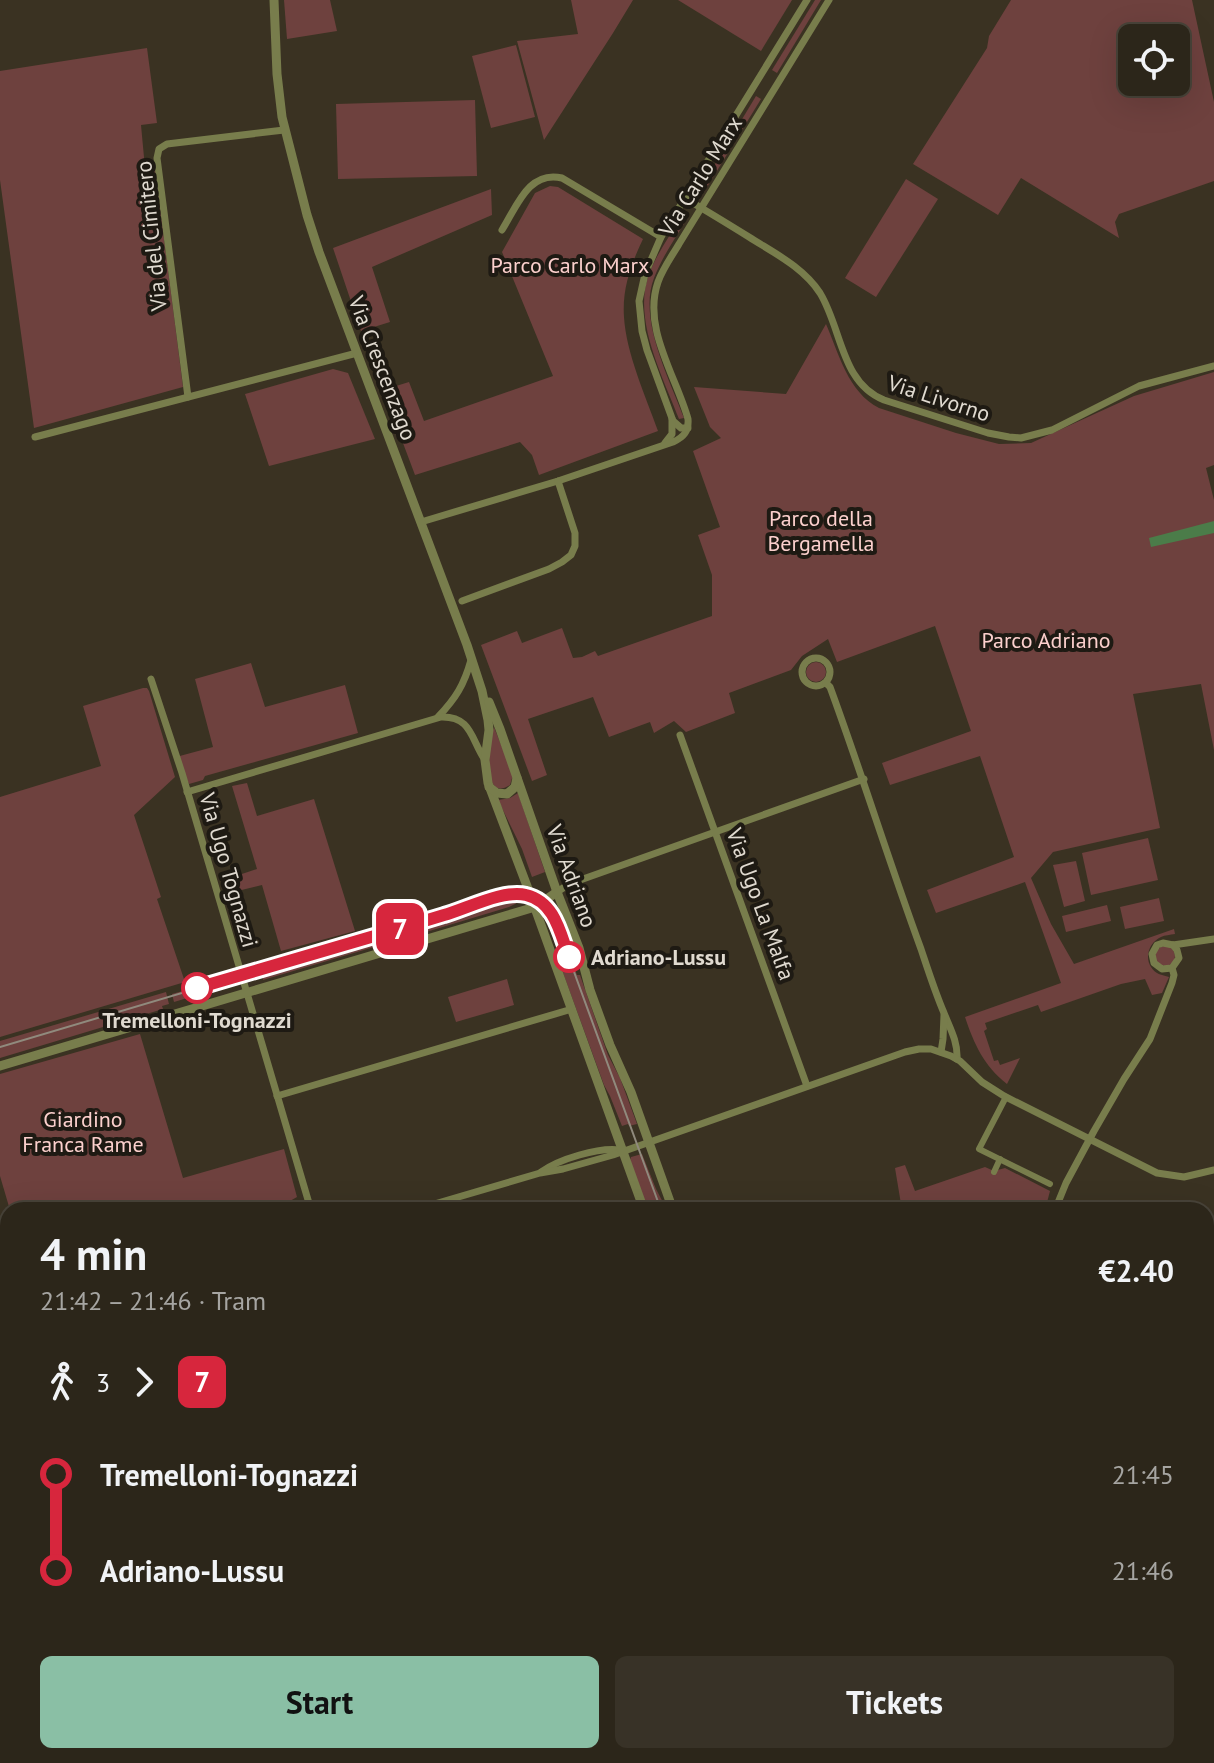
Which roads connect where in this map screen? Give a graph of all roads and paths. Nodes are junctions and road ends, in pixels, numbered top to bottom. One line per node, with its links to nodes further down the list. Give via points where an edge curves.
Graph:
1 (274, 0): 4 (street, Via Crescenzago)
2 (807, 0): 5 (street, Via Carlo Marx)
3 (829, 0): 6 (street, Via Carlo Marx)
4 (284, 130): 9 (street, Via Crescenzago, via 312,231); 11 (street, Via del Cimitero, via 159,149)
5 (686, 199): 6 (street, Via Livorno); 8 (street, Via Carlo Marx)
6 (701, 208): 10 (street, Via Livorno, via 810,280 864,389 988,433 1015,438 1039,434 1139,386); 14 (street, Via Carlo Marx, via 662,273 654,304 657,333)
7 (502, 230): 8 (street, Via Carlo Marx, via 530,185 554,176)
8 (661, 237): 12 (street, Via Carlo Marx, via 641,287 639,310)
9 (357, 353): 11 (street); 19 (street, Via Crescenzago)
10 (1214, 366)
11 (188, 397): 15 (street)
12 (672, 418): 13 (street, Via Carlo Marx); 17 (street, via 672,434)
13 (677, 426): 14 (street); 16 (street)
14 (688, 428): 16 (street)
15 (35, 437)
16 (677, 440): 17 (street)
17 (663, 445): 18 (street)
18 (558, 481): 19 (street); 20 (street, via 575,533 571,555 549,569)
19 (421, 522): 21 (street, Via Crescenzago)
20 (462, 601)
21 (471, 658): 24 (street, Via Adriano); 25 (street, via 461,690)
22 (151, 679): 31 (street, Via Ugo Tognazzi)
23 (826, 683): 23 (street, via 827,663 818,658 808,661 805,680 813,686); 29 (street)
24 (482, 691): 27 (street, Via Adriano, via 489,725); 28 (street, Via Adriano)
25 (437, 718): 27 (street, via 454,718 466,726); 31 (street)
26 (680, 735): 32 (street, Via Ugo La Malfa)
27 (485, 760): 30 (street, Via Adriano)
28 (516, 773): 30 (street, via 509,793); 33 (street, Via Adriano)
29 (864, 779): 32 (street); 42 (street)
30 (489, 787): 34 (street, Via Adriano)
31 (187, 792): 40 (street, Via Ugo Tognazzi)
32 (716, 833): 33 (street); 46 (street, Via Ugo La Malfa)
33 (557, 892): 34 (street); 50 (street, Via Adriano)
34 (535, 907): 40 (street); 41 (street, Via Adriano)
35 (1214, 939): 36 (street)
36 (1196, 942): 37 (street); 38 (street)
37 (1173, 945): 38 (street); 39 (street, via 1160,944 1152,954 1159,968)
38 (1179, 954): 39 (street)
39 (1172, 968): 49 (street, via 1172,983 1150,1039)
40 (246, 993): 45 (street); 47 (street, Via Ugo Tognazzi)
41 (572, 1009): 47 (street); 51 (street, Via Adriano)
42 (944, 1013): 43 (street); 44 (street)
43 (941, 1052): 44 (street); 46 (street, via 908,1051)
44 (957, 1059): 48 (street)
45 (0, 1066)
46 (807, 1086): 50 (street)
47 (277, 1096): 56 (street, Via Ugo Tognazzi)
48 (1004, 1096): 49 (street); 52 (street, via 979,1149)
49 (1090, 1139): 53 (street, via 1165,1175); 60 (street)
50 (648, 1142): 51 (street); 59 (street, Via Adriano)
51 (622, 1150): 57 (street, via 609,1148 561,1161 541,1177); 58 (street, Via Adriano)
52 (1000, 1159): 54 (street); 55 (street)
53 (1214, 1170)
54 (994, 1172)
55 (1050, 1184)
56 (309, 1202)
57 (445, 1202)
58 (641, 1202)
59 (670, 1202)
60 (1058, 1202)

